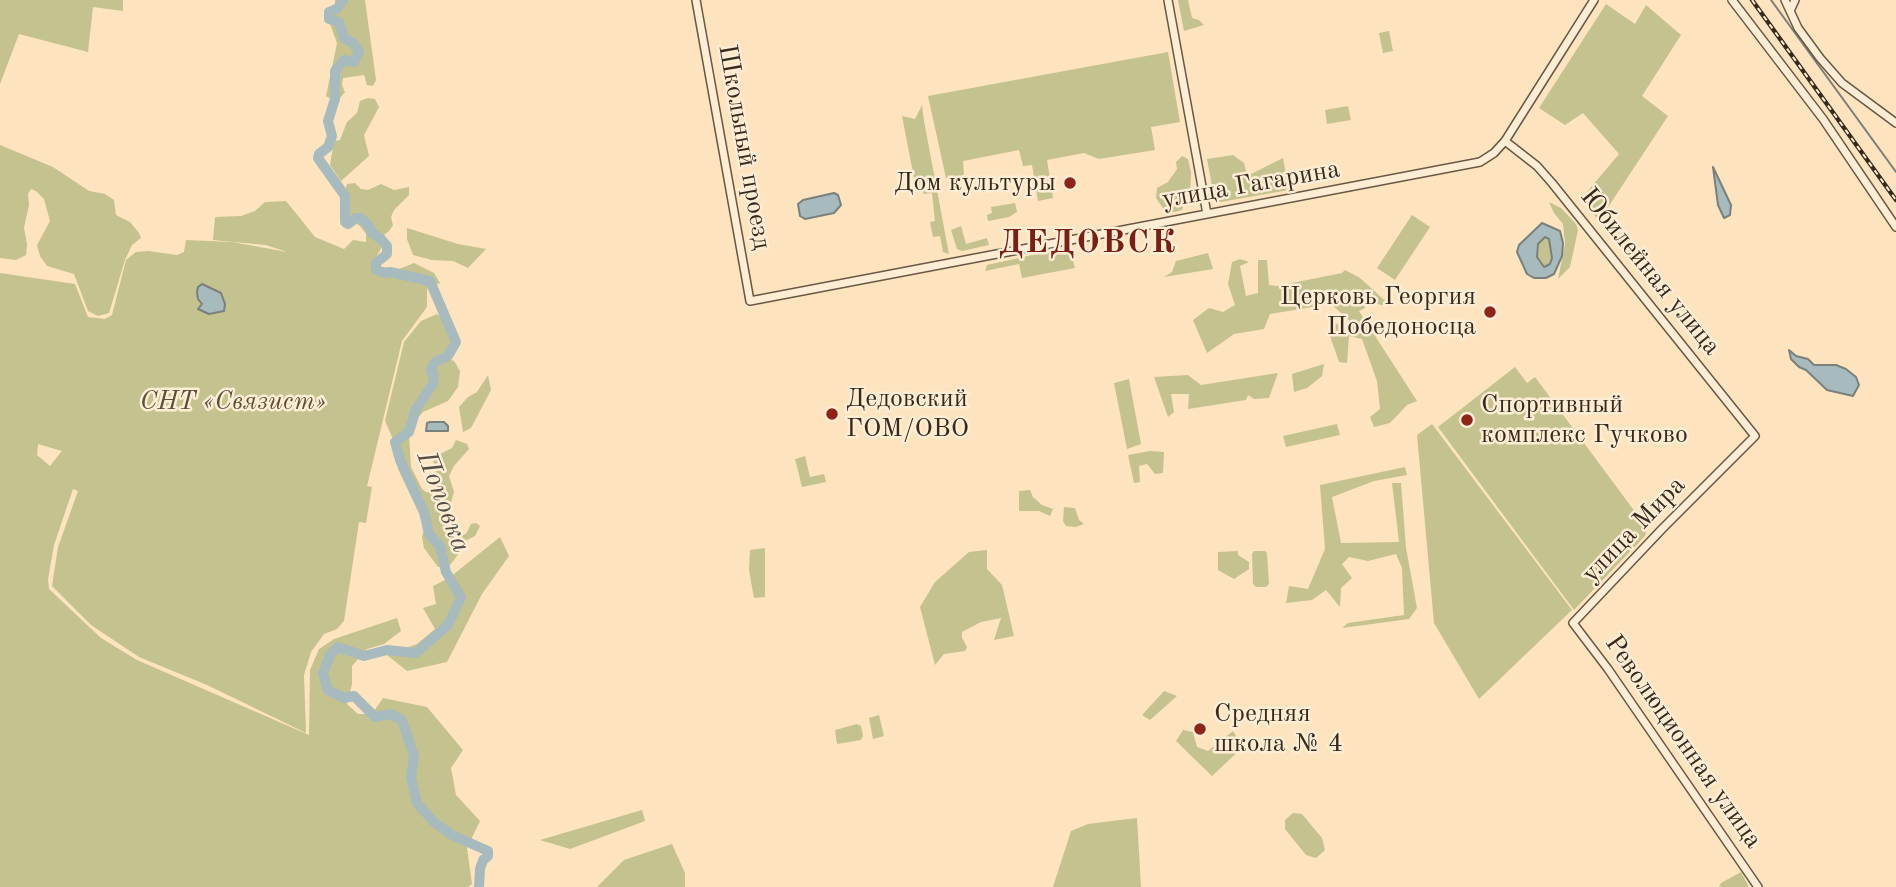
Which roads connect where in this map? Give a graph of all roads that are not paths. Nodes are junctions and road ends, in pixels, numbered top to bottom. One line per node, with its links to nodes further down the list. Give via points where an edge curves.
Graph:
1 (696, 0): 14 (street, Школьный проезд)
2 (1168, 0): 12 (street)
3 (1594, 0): 8 (street)
4 (1599, 0): 8 (street)
5 (1732, 0): 13 (street, via 1823,119)
6 (1785, 0): 9 (street)
7 (1795, 0): 9 (street)
8 (1586, 11): 11 (street, улица Гагарина)
9 (1790, 12): 10 (street, via 1842,83)
10 (1896, 123)
11 (1505, 141): 12 (street, улица Гагарина, via 1494,153 1470,165); 15 (street, Юбилейная улица, via 1552,183)
12 (1207, 214): 14 (street, улица Гагарина)
13 (1896, 227)
14 (750, 300)
15 (1755, 436): 16 (street, улица Мира)
16 (1573, 623): 17 (street, Революционная улица)
17 (1758, 887)

